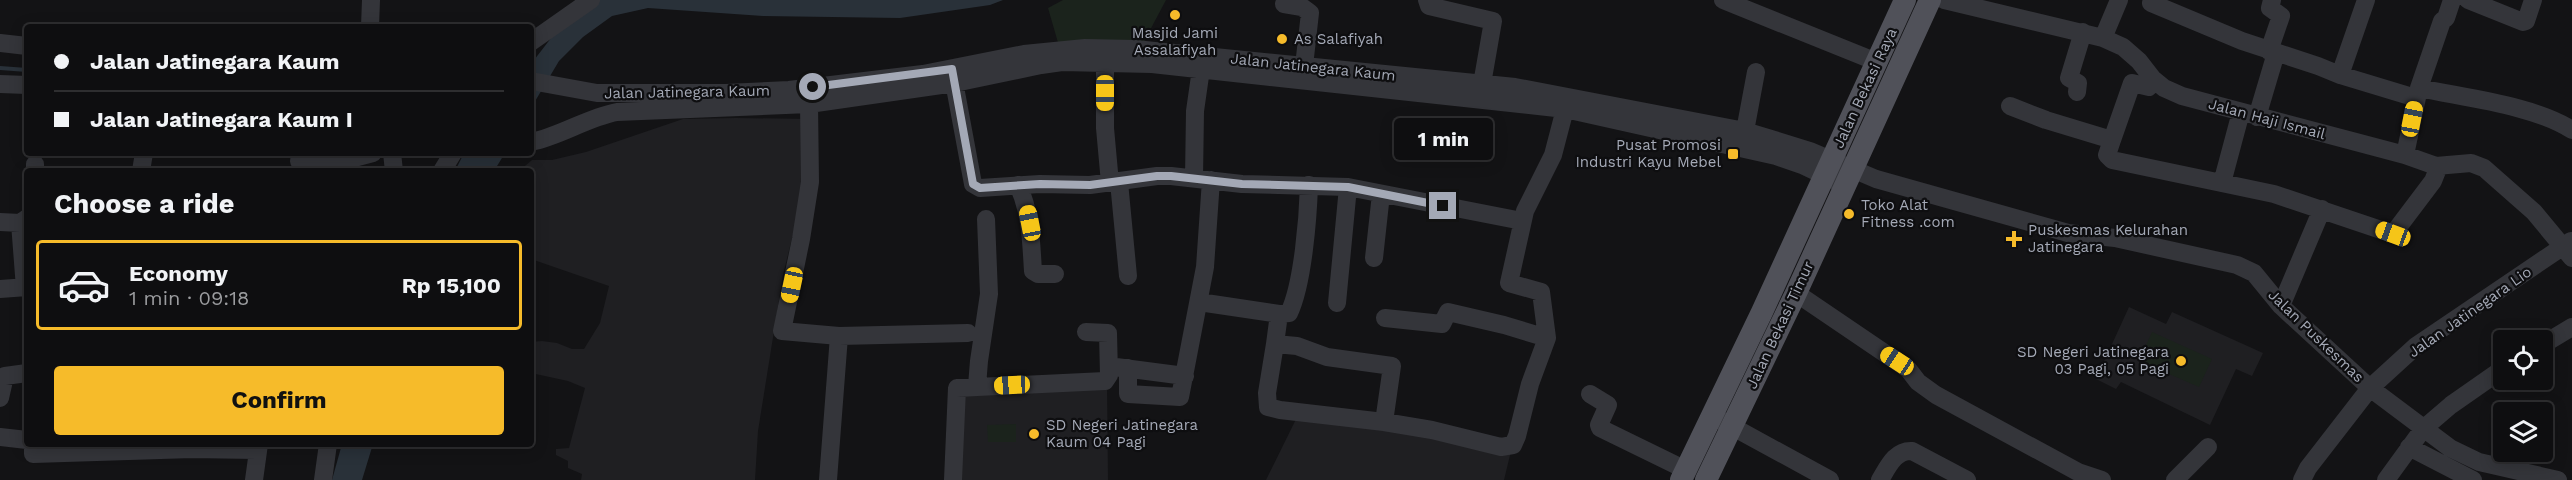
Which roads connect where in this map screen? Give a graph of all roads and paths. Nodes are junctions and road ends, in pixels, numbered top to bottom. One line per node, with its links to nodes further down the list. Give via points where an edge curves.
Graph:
1 (371, 0): 17 (street)
2 (591, 0): 20 (street)
3 (1428, 0): 16 (street, via 1429,6)
4 (1723, 0): 25 (street)
5 (1905, 0): 25 (main road, Jalan Bekasi Raya)
6 (1930, 0): 54 (main road, Jalan Bekasi Raya)
7 (1944, 0): 18 (street, Jalan Haji Ismail)
8 (2120, 0): 19 (street)
9 (2272, 0): 23 (street, via 2270,8 2281,16)
10 (2366, 0): 29 (street)
11 (2452, 0): 38 (street)
12 (2468, 0): 13 (street, via 2523,22)
13 (2533, 0)
14 (2151, 3): 23 (street)
15 (1284, 4): 26 (street, via 1302,7 1310,13)
16 (1465, 7): 34 (street, via 1494,23)
17 (370, 24)
18 (2084, 32): 19 (street, Jalan Haji Ismail); 37 (street, via 2069,78 2078,83)
19 (2103, 38): 31 (street, Jalan Haji Ismail, via 2131,54)
20 (534, 40)
21 (0, 43): 22 (street)
22 (24, 46)
23 (2273, 52): 29 (street); 43 (street)
24 (1105, 62): 27 (street, Jalan Jatinegara Kaum); 30 (street, Jalan Jatinegara Kaum); 56 (street, via 1105,128)
25 (1877, 62): 53 (main road, Jalan Bekasi Raya)
26 (1304, 66): 30 (street, Jalan Jatinegara Kaum, via 1135,49 1085,48 1024,54); 34 (street, Jalan Jatinegara Kaum)
27 (1201, 69): 41 (street, Jalan Jatinegara Kaum); 55 (street, via 1195,111)
28 (1756, 72): 45 (street)
29 (2340, 75): 38 (street)
30 (953, 76): 36 (street, Jalan Jatinegara Kaum, via 726,93); 39 (street, Jalan Jatinegara Kaum); 58 (street, via 973,184 987,189)
31 (2153, 79): 43 (street, Jalan Haji Ismail, via 2182,96); 47 (street, via 2150,87 2132,83)
32 (534, 82): 36 (street, Jalan Jatinegara Kaum)
33 (0, 84): 35 (street)
34 (1482, 84): 42 (street, Jalan Jatinegara Kaum, via 1515,87)
35 (24, 86)
36 (591, 92): 44 (street)
37 (2077, 92)
38 (2418, 93): 46 (street, via 2537,113); 49 (street)
39 (809, 104): 44 (street, Jalan Jatinegara Kaum); 82 (street, via 810,182 782,331)
40 (2010, 106): 47 (street)
41 (1564, 109): 42 (street, Jalan Jatinegara Kaum); 65 (street, via 1553,155)
42 (1600, 109): 45 (street, Jalan Jatinegara Kaum); 53 (street, Jalan Jatinegara Kaum)
43 (2249, 114): 49 (street, Jalan Haji Ismail); 57 (street)
44 (598, 116): 48 (street, Jalan Jatinegara Kaum)
45 (1745, 130): 53 (street, Jalan Jatinegara Kaum, via 1782,140)
46 (2572, 130)
47 (2112, 140): 57 (street, via 2107,154 2112,160)
48 (534, 141)
49 (2405, 155): 52 (street, Jalan Haji Ismail)
50 (362, 156): 51 (street)
51 (298, 162)
52 (2439, 166): 62 (street, via 2433,181 2393,234); 67 (street, Jalan Haji Ismail, via 2471,163 2484,168)
53 (1829, 168): 54 (street, Jalan Jatinegara Kaum); 96 (main road, Jalan Bekasi Timur)
54 (1849, 178): 73 (main road, Jalan Bekasi Timur); 76 (street, Jalan Puskesmas, via 2068,232 2115,238 2236,265 2254,273)
55 (1202, 179): 56 (street, via 1157,176); 59 (street); 74 (street, via 1205,267)
56 (1115, 183): 58 (street); 70 (street)
57 (2222, 183): 62 (street)
58 (1018, 185): 69 (street, via 1030,223 1032,271)
59 (1309, 185): 60 (street); 77 (street, via 1303,255)
60 (1348, 187): 61 (street); 75 (street)
61 (1381, 194): 65 (street); 68 (street)
62 (2322, 210): 76 (street)
63 (986, 219): 92 (street, via 990,294)
64 (24, 220): 66 (street)
65 (1522, 221): 83 (street, via 1509,283 1541,292)
66 (0, 222)
67 (2569, 248): 93 (street, Jalan Jatinegara Lio, via 2432,334)
68 (1374, 258)
69 (1055, 274)
70 (1128, 276)
71 (24, 288): 72 (street)
72 (0, 289)
73 (1796, 293): 99 (main road, Jalan Bekasi Timur); 118 (street, via 1908,369 1936,395 2078,472)
74 (1199, 302): 77 (street); 90 (street)
75 (1337, 303)
76 (2281, 306): 93 (street, Jalan Puskesmas)
77 (1284, 313): 85 (street, via 1276,323)
78 (1385, 318): 83 (street, via 1442,324 1448,312)
79 (2572, 327): 84 (street)
80 (1086, 332): 87 (street, via 1108,333)
81 (968, 333): 82 (street)
82 (839, 336): 111 (street)
83 (1547, 338): 97 (street, via 1513,445 1501,447)
84 (2553, 338)
85 (1275, 344): 97 (street, via 1392,366); 97 (street, via 1268,406)
86 (1128, 368): 87 (street); 90 (street); 90 (street, via 1130,395 1179,398)
87 (1109, 371): 92 (street, via 1102,381)
88 (3, 373): 89 (street); 95 (street)
89 (24, 373)
90 (1185, 376)
91 (2493, 376): 98 (street)
92 (977, 386): 112 (street, via 956,389)
93 (2370, 388): 98 (street, Jalan Puskesmas); 120 (street, Jalan Jatinegara Lio)
94 (1590, 394): 108 (street, via 1608,405 1600,428)
95 (0, 398)
96 (1712, 415): 99 (street); 108 (main road, Jalan Bekasi Timur)
97 (1384, 422)
98 (2423, 429): 106 (street); 123 (street, Jalan Puskesmas, via 2479,462)
99 (1729, 433): 113 (main road, Jalan Bekasi Timur); 114 (street); 115 (street)
100 (0, 437): 101 (street)
101 (24, 440)
102 (33, 447): 107 (street, via 33,454)
103 (259, 447): 107 (street); 109 (street)
104 (328, 447): 110 (street)
105 (2208, 447): 119 (street)
106 (2409, 447): 121 (street); 122 (street)
107 (166, 448)
108 (1684, 475)
109 (254, 480)
110 (322, 480)
111 (828, 480)
112 (953, 480)
113 (1706, 480)
114 (1809, 480)
115 (1830, 480)
116 (1880, 480): 117 (street, via 1896,456 1905,450)
117 (1966, 480)
118 (2102, 480)
119 (2175, 480)
120 (2302, 480)
121 (2386, 480)
122 (2473, 480)
123 (2558, 480)

